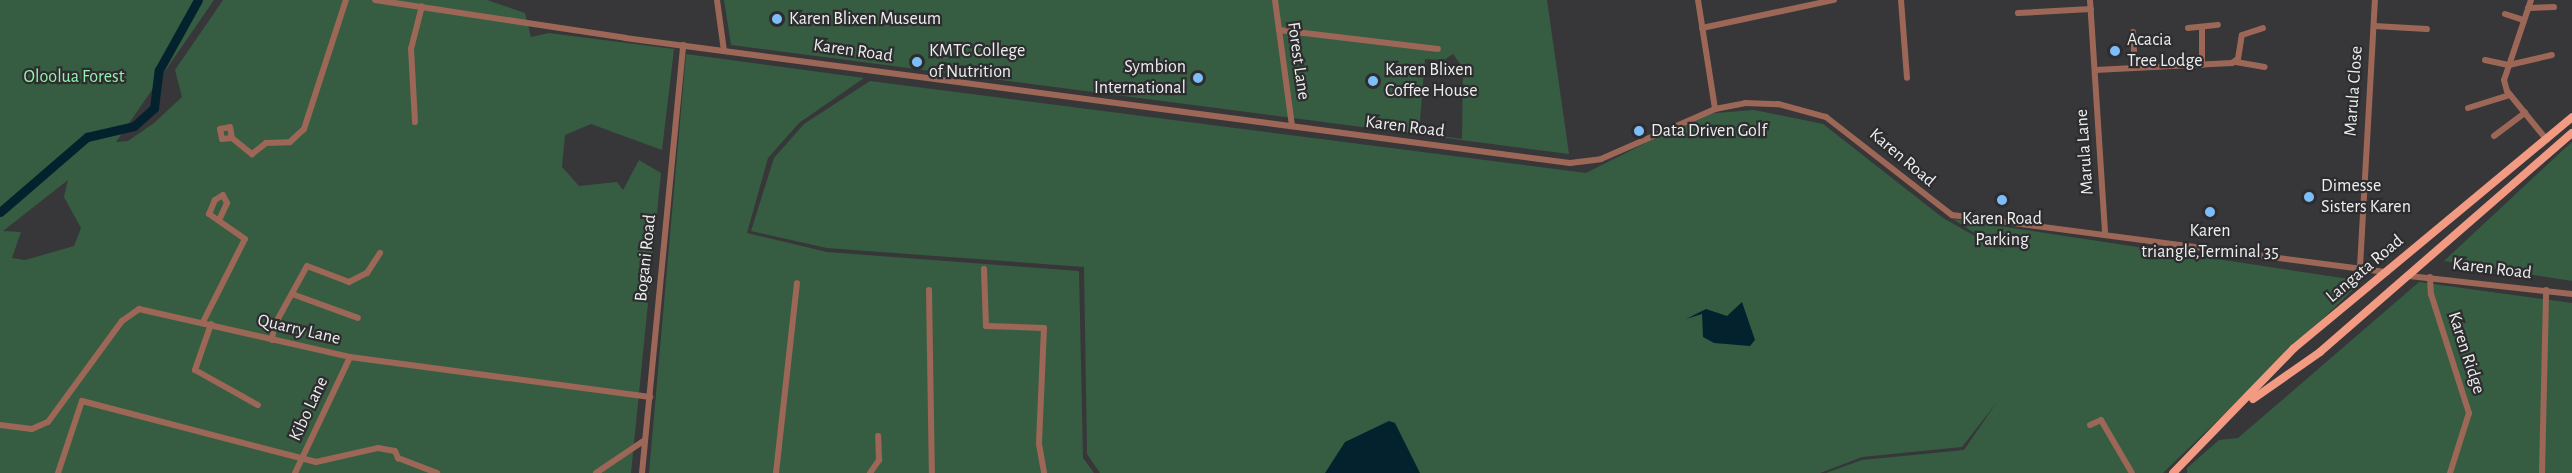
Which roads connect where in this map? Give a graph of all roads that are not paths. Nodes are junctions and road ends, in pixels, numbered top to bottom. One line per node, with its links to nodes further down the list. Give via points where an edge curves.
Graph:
1 (346, 0): 50 (street, via 304,129 290,142 266,143 252,154)
2 (375, 0): 12 (street, Karen Road)
3 (442, 0): 15 (street)
4 (717, 0): 31 (street)
5 (1275, 0): 27 (street, Forest Lane)
6 (1698, 0): 21 (street)
7 (1834, 0): 21 (street)
8 (1901, 0): 40 (street)
9 (2090, 0): 16 (street, Marula Lane)
10 (2375, 0): 20 (street, Marula Close)
11 (2530, 0): 14 (street)
12 (422, 6): 15 (street, Karen Road); 46 (street, via 411,49)
13 (2554, 7): 14 (street)
14 (2528, 8): 19 (street)
15 (441, 9): 29 (street, Karen Road)
16 (2091, 9): 17 (street); 39 (street, Marula Lane)
17 (2018, 13)
18 (2505, 14): 19 (street)
19 (2523, 20): 35 (street)
20 (2374, 26): 26 (street); 57 (street, Marula Close)
21 (1702, 28): 43 (street)
22 (2188, 28): 25 (street)
23 (2214, 28): 25 (street)
24 (2264, 28): 34 (street, via 2242,35)
25 (2202, 29): 36 (street)
26 (2427, 29)
27 (1279, 30): 30 (street); 47 (street, Forest Lane)
28 (2133, 32): 38 (street)
29 (683, 45): 31 (street, Karen Road); 74 (street, Bogani Road)
30 (1438, 50)
31 (724, 51): 47 (street, Karen Road)
32 (2552, 55): 35 (street)
33 (2485, 60): 35 (street)
34 (2236, 62): 36 (street); 37 (street)
35 (2509, 65): 41 (street, via 2504,80)
36 (2199, 66): 38 (street)
37 (2265, 67)
38 (2136, 68): 39 (street)
39 (2095, 70): 55 (street, Marula Lane)
40 (1907, 78)
41 (2510, 95): 42 (street); 44 (street)
42 (2468, 108)
43 (1715, 109): 47 (street, Karen Road, via 1614,154 1578,164); 55 (street, Karen Road, via 1757,102 1818,113 1952,215)
44 (2525, 113): 49 (street); 51 (street)
45 (2572, 117): 51 (main road, Langata Road)
46 (415, 122)
47 (1292, 126)
48 (2572, 133): 53 (main road, Langata Road)
49 (2494, 136)
50 (232, 138)
51 (2547, 140): 52 (main road, Langata Road)
52 (2465, 204): 53 (main road, via 2474,208); 59 (main road, Langata Road)
53 (2476, 218): 60 (main road, Langata Road)
54 (219, 220): 68 (street, via 245,239)
55 (2105, 232): 57 (street, Karen Road)
56 (380, 253): 65 (street, via 367,273 349,282 307,266)
57 (2360, 267): 59 (street, Karen Road)
58 (984, 269): 90 (street, via 986,326 1042,326 1045,330 1040,372 1040,455)
59 (2389, 272): 70 (main road, Langata Road)
60 (2409, 276): 61 (street, Karen Road); 72 (main road, Langata Road)
61 (2430, 277): 64 (street, Karen Road); 93 (street, Karen Ridge, via 2431,294 2469,413)
62 (797, 283): 87 (street)
63 (929, 290): 89 (street)
64 (2546, 290): 66 (street, Karen Road); 94 (street)
65 (292, 294): 67 (street); 71 (street)
66 (2572, 294)
67 (358, 318)
68 (203, 322): 69 (street, Quarry Lane); 77 (street, Quarry Lane, via 133,310 48,422 32,429)
69 (211, 324): 71 (street, Quarry Lane); 75 (street, via 195,370)
70 (2310, 337): 72 (main road, via 2312,348); 76 (main road, Langata Road)
71 (272, 340): 73 (street, Quarry Lane)
72 (2320, 352): 76 (main road, Langata Road)
73 (350, 357): 74 (street, Quarry Lane); 81 (street, Kibo Lane)
74 (650, 397): 80 (street, Bogani Road)
75 (258, 405)
76 (2241, 408): 92 (main road, Langata Road)
77 (0, 425)
78 (2090, 425): 91 (street, via 2096,418 2101,420)
79 (878, 436): 88 (street, via 879,460)
80 (645, 440): 85 (street); 86 (street, Bogani Road)
81 (302, 458): 82 (street, via 82,401); 83 (street, Kibo Lane); 84 (street, via 341,460 378,448 395,451 398,458)
82 (58, 473)
83 (295, 473)
84 (437, 473)
85 (596, 473)
86 (642, 473)
87 (776, 473)
88 (870, 473)
89 (932, 473)
90 (1044, 473)
91 (2132, 473)
92 (2173, 473)
93 (2450, 473)
94 (2542, 473)

